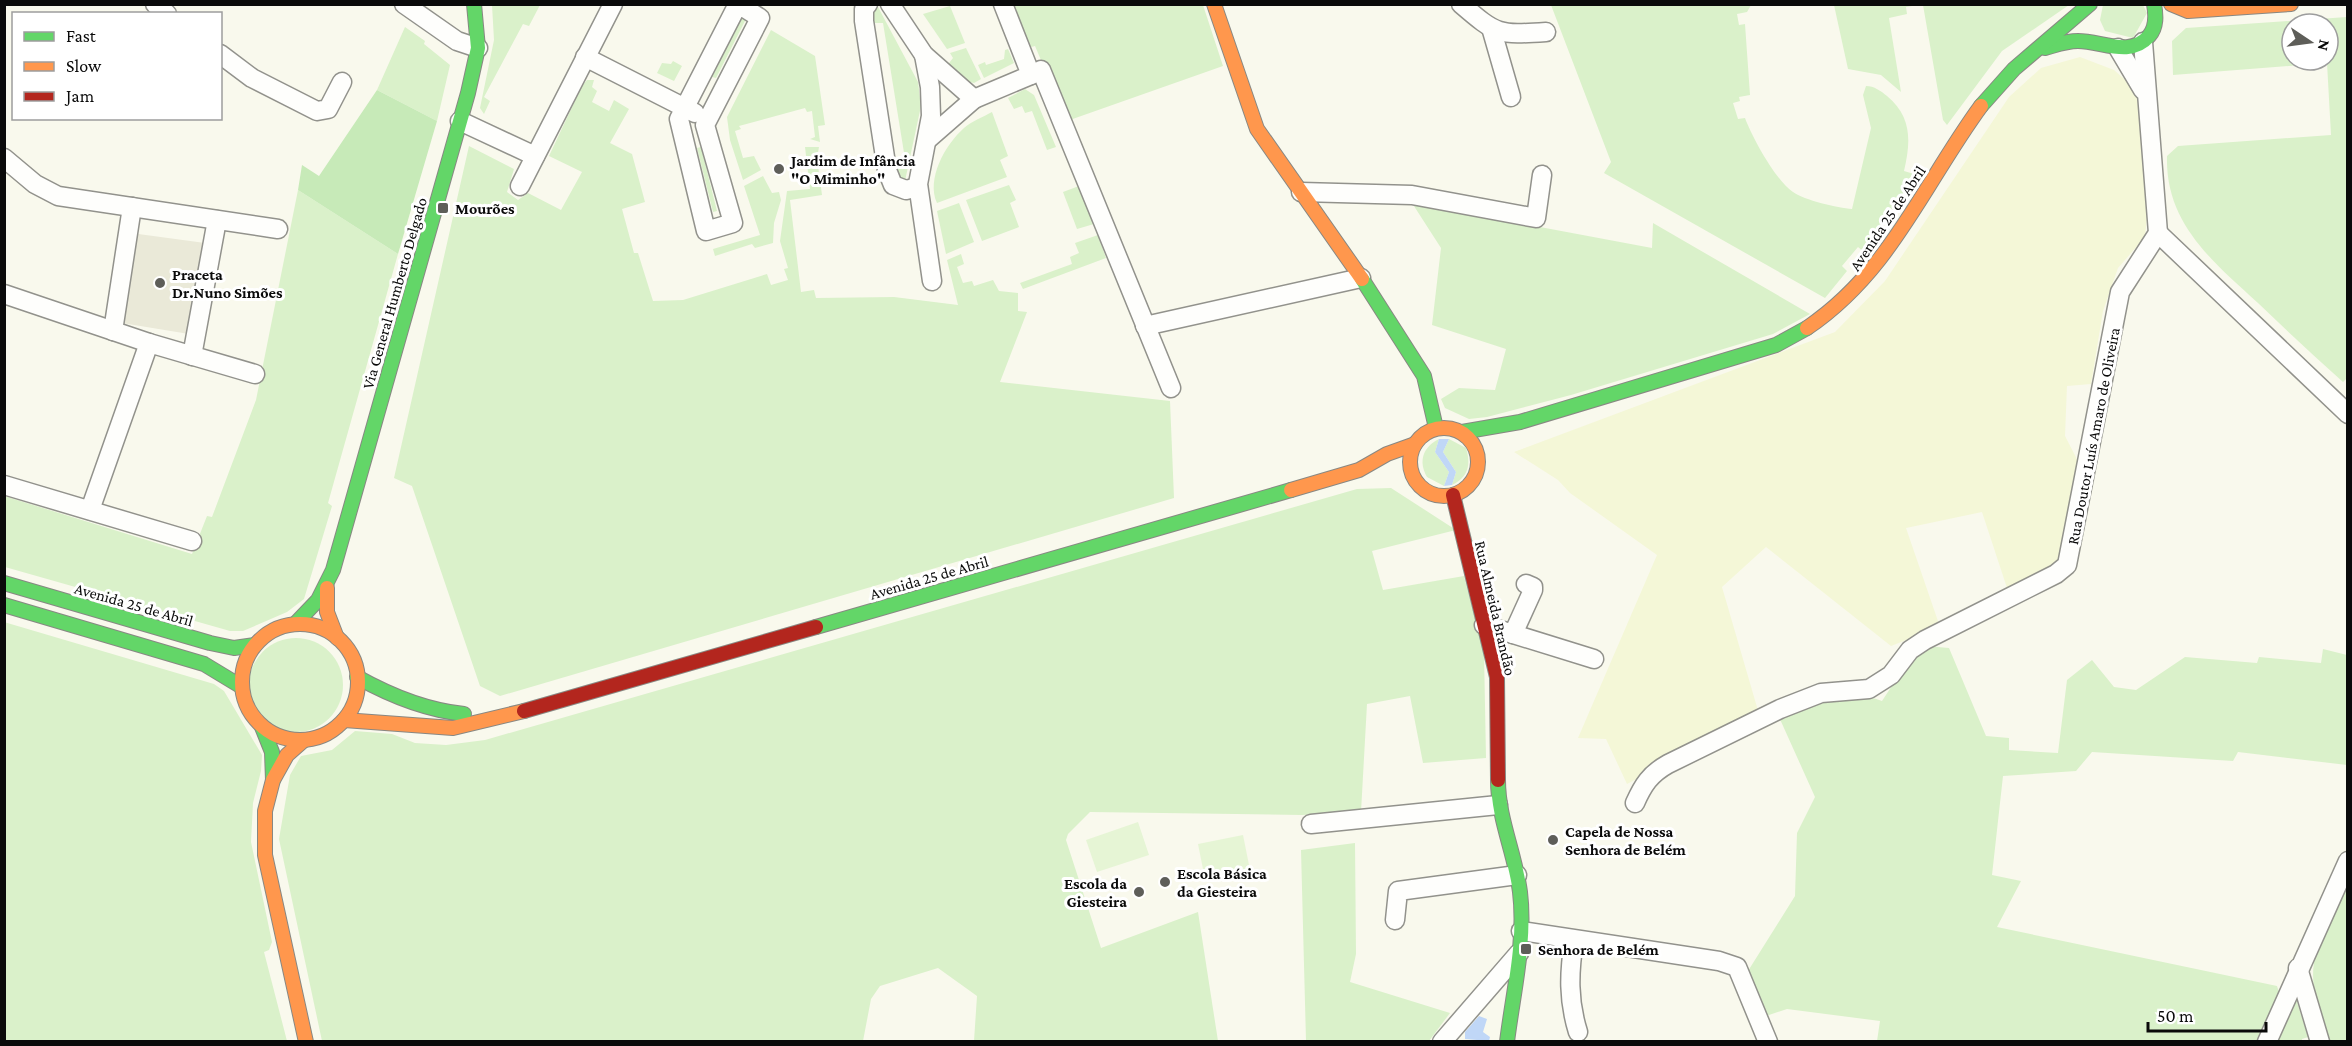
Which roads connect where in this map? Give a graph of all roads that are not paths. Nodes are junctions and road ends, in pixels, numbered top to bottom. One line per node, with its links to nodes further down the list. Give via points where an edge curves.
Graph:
1 (404, 4): 19 (street, via 457,42)
2 (474, 4): 19 (main road, Via General Humberto Delgado)
3 (613, 4): 23 (street)
4 (738, 4): 29 (street); 30 (street, via 760,18)
5 (868, 4): 37 (street, via 864,21 887,170 893,185 906,190)
6 (890, 4): 21 (street)
7 (1003, 4): 24 (street)
8 (1214, 4): 38 (main road, via 1257,129)
9 (1461, 4): 15 (street)
10 (2092, 4): 18 (main road, Avenida 25 de Abril, via 2092,24); 20 (main road, Avenida 25 de Abril)
11 (2154, 4): 17 (main road, via 2156,14)
12 (2171, 4): 14 (main road, Avenida 25 de Abril)
13 (2290, 4): 14 (main road, Avenida 25 de Abril)
14 (2188, 11): 17 (main road, Avenida 25 de Abril)
15 (1492, 31): 16 (street); 26 (street)
16 (1546, 32)
17 (2147, 38): 18 (main road, Avenida 25 de Abril, via 2135,46); 28 (street)
18 (2112, 46): 20 (main road, Avenida 25 de Abril, via 2077,41); 28 (street, via 2137,76)
19 (478, 48): 31 (main road, Via General Humberto Delgado)
20 (2040, 49): 53 (main road, Avenida 25 de Abril, via 2014,69 1982,105 1881,260 1833,313 1776,345)
21 (924, 55): 27 (street); 32 (street, via 930,87)
22 (222, 56): 25 (street, via 252,78 317,111 328,109)
23 (585, 57): 29 (street); 33 (street)
24 (1031, 75): 27 (street); 46 (street, via 1041,70)
25 (342, 82)
26 (1511, 97)
27 (974, 99): 32 (street)
28 (2148, 100): 42 (street)
29 (684, 107): 30 (street); 30 (street, via 680,119 706,231 733,223 705,125)
30 (707, 119)
31 (460, 121): 33 (street); 66 (main road, Via General Humberto Delgado)
32 (927, 140): 37 (street)
33 (535, 156): 36 (street)
34 (4, 158): 39 (street, via 35,184 58,196)
35 (1542, 175): 38 (street, via 1536,218 1412,195)
36 (520, 186)
37 (918, 187): 44 (street)
38 (1302, 192): 43 (main road)
39 (132, 207): 40 (street); 47 (street)
40 (217, 220): 41 (street); 49 (street)
41 (278, 230)
42 (2158, 233): 52 (street); 81 (street, Rua Doutor Luís Amaro de Oliveira, via 2120,292 2067,565 1925,640 1910,650 1891,675 1869,689 1821,693 1668,764 1654,772)
43 (1361, 278): 46 (street); 54 (main road, via 1424,376)
44 (932, 281)
45 (4, 294): 47 (street)
46 (1145, 326): 51 (street)
47 (113, 331): 48 (street)
48 (149, 343): 49 (street); 62 (street)
49 (192, 356): 50 (street)
50 (255, 375)
51 (1171, 388)
52 (2348, 414)
53 (1520, 423): 55 (main road, Avenida 25 de Abril); 57 (main road, Avenida 25 de Abril)
54 (1436, 428): 55 (main road); 56 (main road)
55 (1462, 432): 57 (main road, via 1475,447)
56 (1415, 444): 58 (main road, Avenida 25 de Abril); 59 (main road, via 1410,464)
57 (1479, 467): 61 (main road, via 1470,485)
58 (1359, 470): 59 (main road, Avenida 25 de Abril, via 1394,474); 76 (main road, Avenida 25 de Abril)
59 (1417, 483): 61 (main road, via 1433,495)
60 (4, 485): 62 (street)
61 (1453, 495): 69 (main road, Rua Almeida Brandão)
62 (90, 510): 63 (street)
63 (192, 541)
64 (4, 583): 72 (main road, Avenida 25 de Abril, via 210,643 234,648)
65 (1526, 584): 70 (street, via 1533,590)
66 (327, 588): 68 (main road, Via General Humberto Delgado, via 312,610); 71 (main road, Via General Humberto Delgado, via 327,612)
67 (4, 605): 75 (main road, via 204,664)
68 (295, 624): 71 (main road, via 324,629); 72 (main road, via 273,631)
69 (1484, 625): 70 (street); 82 (main road, Rua Almeida Brandão, via 1497,677)
70 (1513, 634): 73 (street)
71 (337, 638): 74 (main road, via 347,649)
72 (255, 645): 75 (main road, via 242,672)
73 (1594, 659)
74 (357, 677): 76 (main road, Avenida 25 de Abril, via 393,699 414,705 450,713); 77 (main road, via 352,707)
75 (242, 687): 78 (main road, via 245,702)
76 (508, 716): 77 (main road, Avenida 25 de Abril, via 453,728)
77 (344, 720): 79 (main road, via 333,730)
78 (262, 727): 79 (main road, via 289,739); 80 (main road, via 272,752)
79 (304, 740): 80 (main road, via 287,755)
80 (273, 780): 91 (main road, via 265,811 265,855)
81 (1635, 803)
82 (1498, 805): 83 (street); 85 (main road, Rua Almeida Brandão)
83 (1311, 824)
84 (2348, 861): 89 (street)
85 (1517, 875): 86 (street, via 1398,891); 88 (main road, Rua Almeida Brandão)
86 (1395, 920)
87 (1574, 940): 88 (street); 90 (street, via 1569,981); 94 (street, via 1737,967)
88 (1520, 942): 92 (street); 93 (main road, Rua Almeida Brandão)
89 (2298, 968): 95 (street); 96 (street)
90 (1578, 1032)
91 (306, 1041)
92 (1442, 1041)
93 (1507, 1041)
94 (1768, 1041)
95 (2267, 1041)
96 (2320, 1041)

